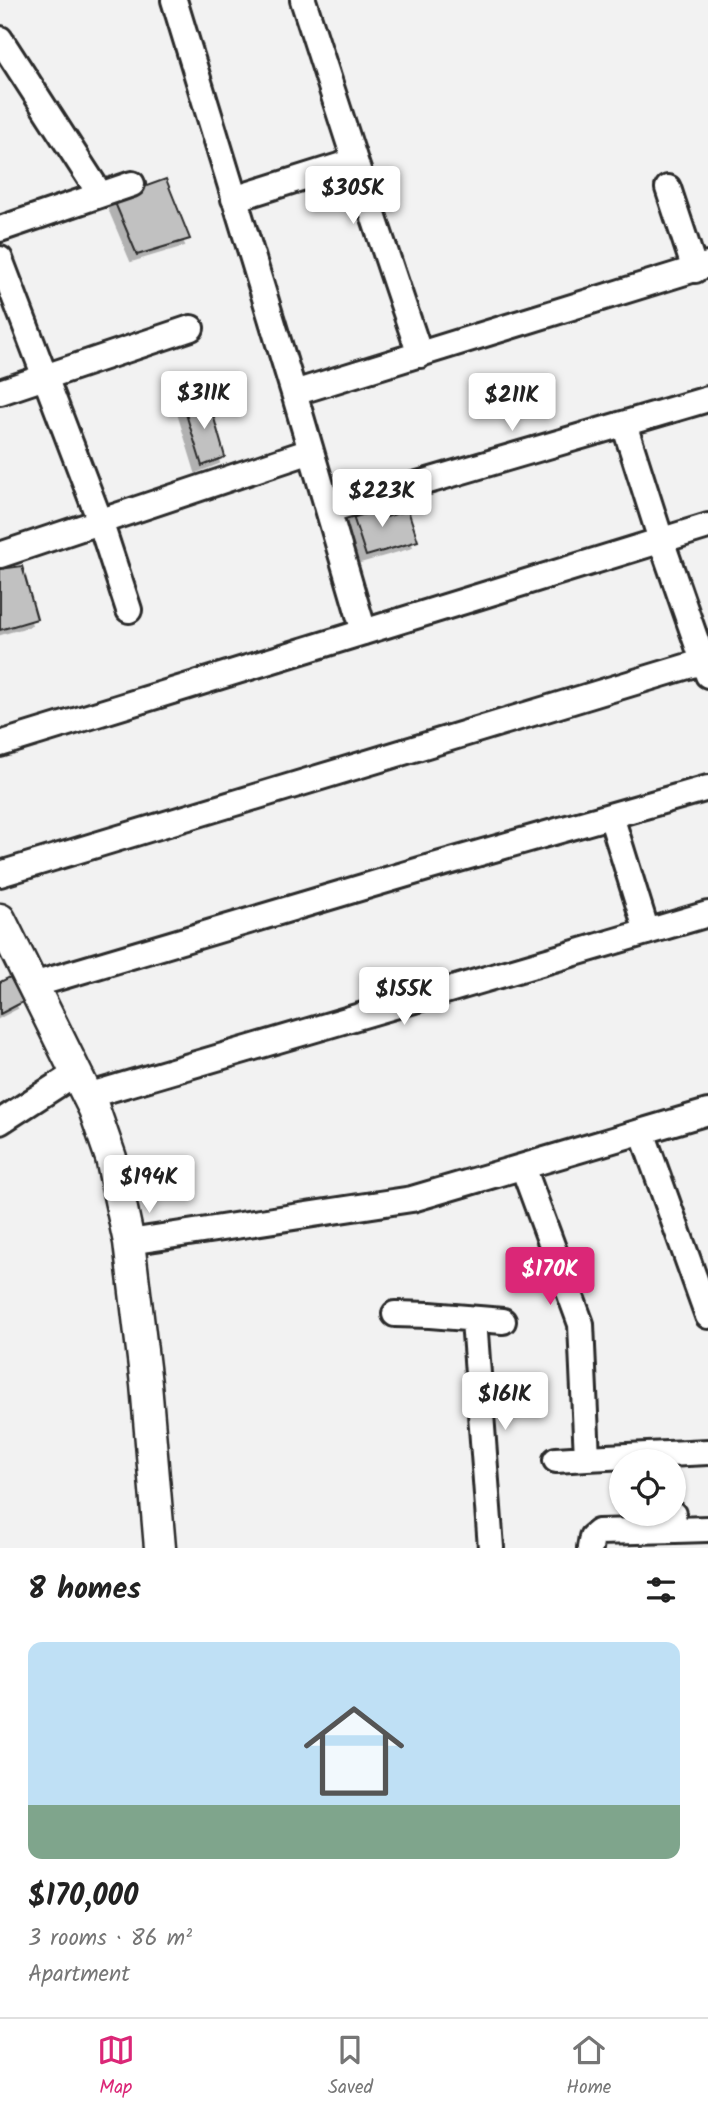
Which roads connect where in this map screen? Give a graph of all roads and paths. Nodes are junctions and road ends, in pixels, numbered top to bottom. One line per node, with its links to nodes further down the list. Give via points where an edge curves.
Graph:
1 (174, 0): 8 (street)
2 (303, 0): 4 (street)
3 (0, 39): 7 (street)
4 (355, 161): 8 (street); 13 (street)
5 (132, 184): 7 (street)
6 (668, 188): 11 (street)
7 (100, 194): 9 (street)
8 (234, 199): 16 (street)
9 (0, 229)
10 (0, 259): 14 (street)
11 (701, 267): 13 (street)
12 (191, 328): 14 (street)
13 (420, 355): 16 (street)
14 (46, 377): 15 (street); 21 (street)
15 (0, 392)
16 (294, 393): 19 (street)
17 (708, 399): 18 (street)
18 (624, 424): 20 (street); 23 (street)
19 (311, 451): 20 (street); 21 (street)
20 (329, 510): 26 (street)
21 (100, 522): 24 (street); 25 (street)
22 (708, 526): 23 (street)
23 (661, 540): 26 (street); 27 (street)
24 (0, 555)
25 (129, 610)
26 (364, 632): 28 (street)
27 (707, 665): 31 (street)
28 (0, 744)
29 (708, 788): 30 (street)
30 (611, 816): 34 (street); 35 (street)
31 (0, 874)
32 (708, 914): 34 (street)
33 (0, 919): 35 (street)
34 (647, 932): 36 (street)
35 (33, 985): 36 (street)
36 (82, 1084): 38 (street); 41 (street, via 111,1158)
37 (708, 1112): 39 (street)
38 (0, 1122)
39 (642, 1132): 40 (street); 43 (street)
40 (523, 1167): 41 (street, via 412,1199); 48 (street, via 581,1324)
41 (128, 1242): 54 (street)
42 (395, 1314): 44 (street)
43 (708, 1316)
44 (474, 1320): 45 (street); 55 (street)
45 (503, 1321)
46 (708, 1452): 47 (street)
47 (686, 1455)
48 (587, 1458): 49 (street); 50 (street)
49 (609, 1458)
50 (556, 1460)
51 (686, 1524): 53 (street)
52 (644, 1526): 56 (street, via 598,1532)
53 (708, 1529)
54 (160, 1548)
55 (491, 1548)
56 (590, 1548)

